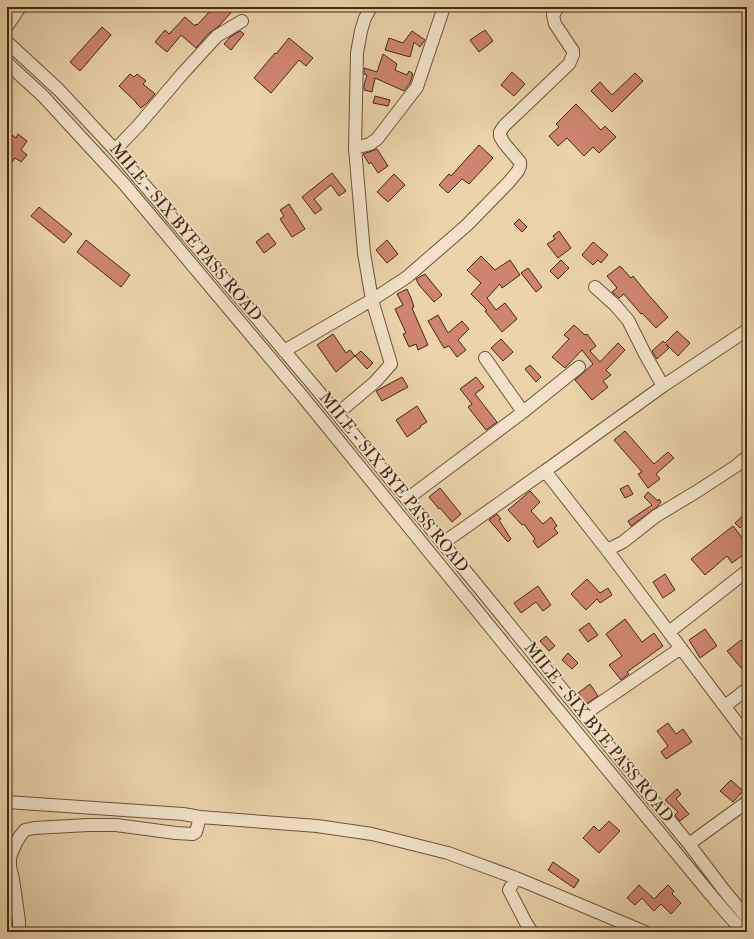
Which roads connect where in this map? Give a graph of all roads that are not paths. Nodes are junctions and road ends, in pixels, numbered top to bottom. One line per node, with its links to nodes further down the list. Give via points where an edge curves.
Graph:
1 (20, 7): 6 (street)
2 (371, 7): 9 (street, via 361,31 357,53)
3 (444, 7): 9 (street, via 417,87 377,139)
4 (558, 7): 12 (street, via 553,15 555,24 573,51 573,55 568,64 500,132 504,143 520,162 518,171 467,225 406,277)
5 (242, 21): 10 (street, via 217,36)
6 (7, 26)
7 (7, 42): 10 (street, via 59,90)
8 (7, 63): 19 (street, MILE - SIX BYE PASS ROAD, via 43,96 125,185)
9 (355, 148): 12 (street, via 364,253)
10 (115, 150): 14 (street)
11 (595, 287): 18 (street, via 628,320)
12 (372, 300): 14 (street); 21 (street, via 391,364 375,382)
13 (747, 330): 18 (street)
14 (284, 351): 17 (street)
15 (485, 358): 20 (street)
16 (579, 367): 20 (street)
17 (314, 386): 19 (street); 21 (street)
18 (663, 386): 23 (street)
19 (303, 397): 43 (street, MILE - SIX BYE PASS ROAD)
20 (524, 412): 24 (street)
21 (337, 414): 24 (street)
22 (747, 457): 26 (street, via 656,516 623,542)
23 (545, 471): 25 (street); 26 (street)
24 (407, 500): 25 (street)
25 (443, 543): 32 (street)
26 (607, 550): 28 (street)
27 (747, 571): 28 (street)
28 (669, 632): 29 (street)
29 (681, 648): 31 (street); 32 (street)
30 (747, 689): 31 (street)
31 (725, 706): 33 (street)
32 (584, 715): 37 (street)
33 (747, 736)
34 (7, 802): 36 (street)
35 (747, 802): 37 (street)
36 (200, 817): 38 (street, via 317,826 372,834 448,854); 40 (street, via 196,832 193,834 116,825 25,830 10,857)
37 (689, 844): 39 (street)
38 (516, 878): 41 (street, via 509,890); 42 (street)
39 (747, 918)
40 (19, 932)
41 (532, 932)
42 (645, 932)
43 (743, 932)

